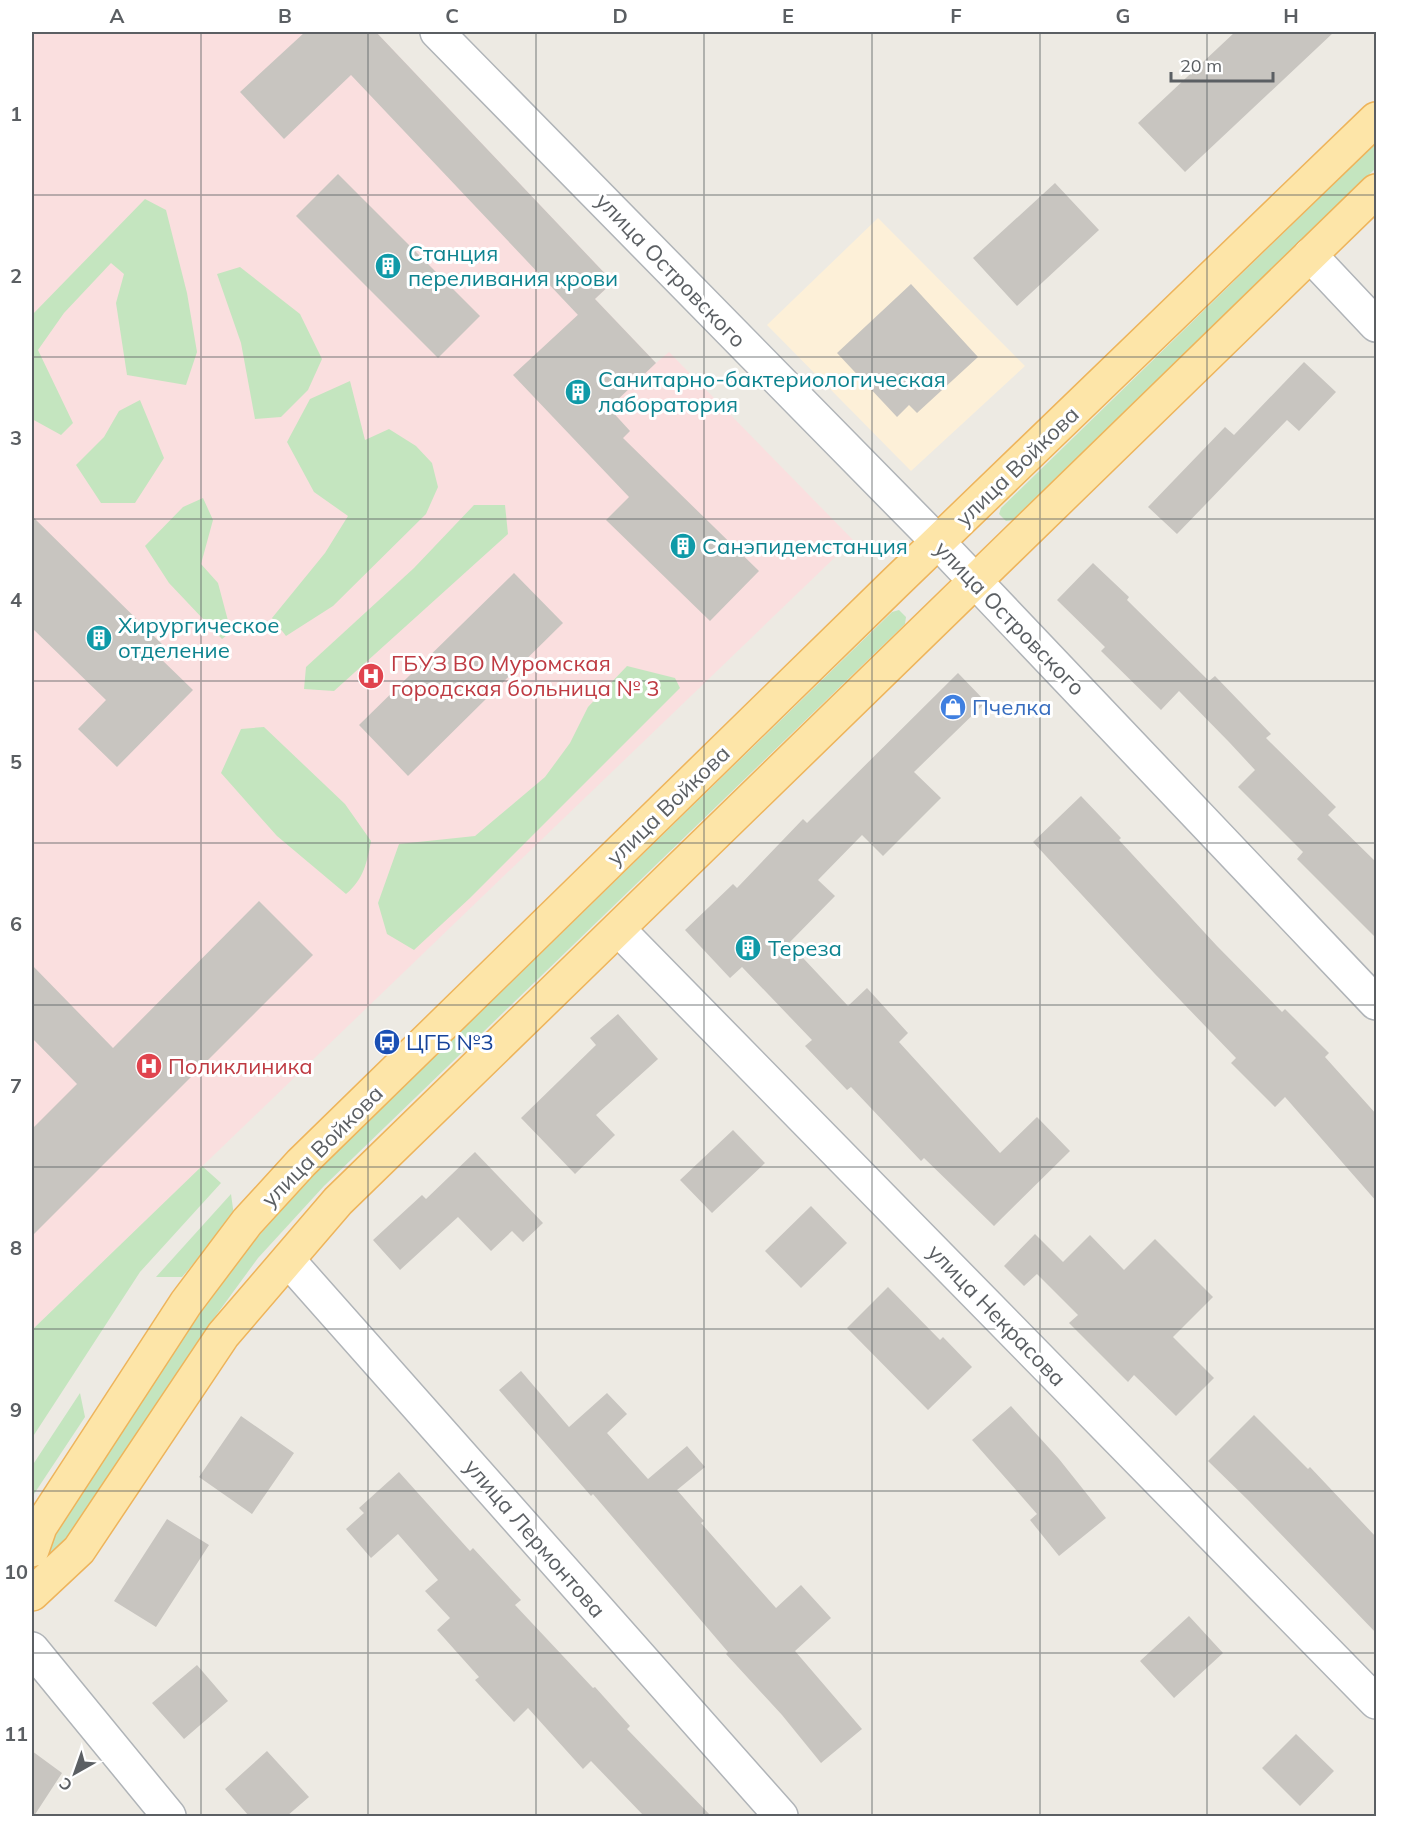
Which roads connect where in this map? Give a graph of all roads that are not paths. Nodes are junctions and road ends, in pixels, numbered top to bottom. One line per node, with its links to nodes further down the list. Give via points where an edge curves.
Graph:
1 (438, 32): 6 (street, улица Островского)
2 (1377, 119): 6 (main road, улица Войкова)
3 (1377, 191): 4 (main road)
4 (1310, 255): 5 (street); 7 (main road)
5 (1377, 325)
6 (938, 542): 7 (street, улица Островского); 11 (main road, улица Войкова, via 302,1163 247,1222 186,1303 40,1527)
7 (975, 582): 8 (main road); 9 (street, улица Островского)
8 (618, 929): 10 (main road, via 338,1201); 14 (street, улица Некрасова)
9 (1377, 1003)
10 (288, 1260): 12 (main road, via 224,1335 79,1550); 16 (street, улица Лермонтова)
11 (32, 1550)
12 (32, 1594)
13 (32, 1649): 15 (street)
14 (1377, 1702)
15 (169, 1816)
16 (781, 1816)

